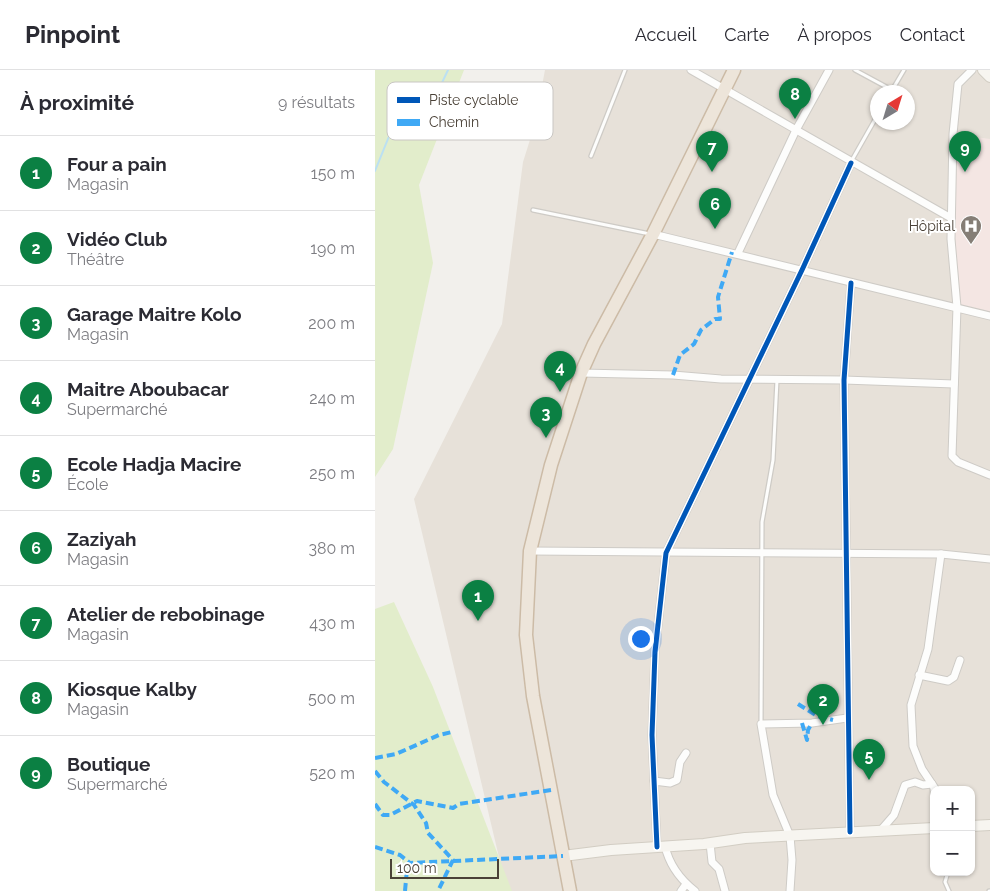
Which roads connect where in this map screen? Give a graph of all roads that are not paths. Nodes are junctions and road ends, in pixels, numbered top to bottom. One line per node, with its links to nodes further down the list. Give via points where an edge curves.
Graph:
1 (625, 70): 15 (lane)
2 (691, 70): 12 (street)
3 (735, 70): 12 (highway)
4 (829, 70): 14 (street)
5 (855, 70): 10 (lane)
6 (904, 70): 11 (lane)
7 (972, 70): 18 (street, via 958,84)
8 (983, 70): 9 (street)
9 (990, 77)
10 (881, 85)
11 (895, 85)
12 (725, 88): 14 (street); 19 (highway)
13 (870, 129): 16 (lane)
14 (796, 130): 16 (street); 20 (street)
15 (591, 156)
16 (851, 163): 18 (street); 21 (street)
17 (533, 210): 19 (lane)
18 (951, 218): 23 (street)
19 (653, 234): 20 (street); 25 (highway)
20 (738, 253): 21 (street)
21 (802, 270): 22 (street); 26 (street)
22 (851, 283): 23 (street); 28 (street)
23 (957, 307): 24 (street); 29 (street)
24 (990, 316)
25 (581, 373): 26 (street); 31 (highway, via 551,465)
26 (750, 379): 27 (street); 32 (street)
27 (777, 380): 28 (street); 34 (lane, via 773,460 762,522)
28 (844, 380): 29 (street); 33 (street)
29 (954, 384): 30 (street, via 952,456 958,462)
30 (990, 474)
31 (530, 551): 32 (street); 53 (highway, via 525,635)
32 (667, 553): 34 (street); 42 (street, via 655,652)
33 (846, 553): 34 (street); 35 (street); 39 (street)
34 (762, 554): 40 (lane)
35 (941, 554): 36 (street); 38 (street, via 928,649)
36 (990, 559)
37 (960, 660): 38 (street, via 954,677 948,681)
38 (919, 676): 44 (street, via 911,705 913,746)
39 (847, 718): 40 (street, via 812,723); 49 (street)
40 (761, 724): 50 (street, via 773,795)
41 (686, 753): 42 (street, via 680,762 677,780 670,783)
42 (654, 781): 52 (street)
43 (930, 786): 48 (street, via 915,782 905,785 893,815)
44 (933, 786)
45 (990, 825): 46 (street)
46 (975, 826)
47 (930, 828): 48 (street)
48 (881, 830): 49 (street)
49 (849, 832): 50 (street)
50 (790, 836): 51 (street); 60 (street, via 793,860)
51 (710, 843): 52 (street); 59 (street, via 712,862 719,869)
52 (661, 846): 53 (street); 55 (street)
53 (563, 856): 56 (highway)
54 (947, 876): 61 (lane, via 945,882)
55 (686, 884): 57 (street); 58 (street)
56 (570, 891)
57 (681, 891)
58 (695, 891)
59 (725, 891)
60 (790, 891)
61 (949, 891)

